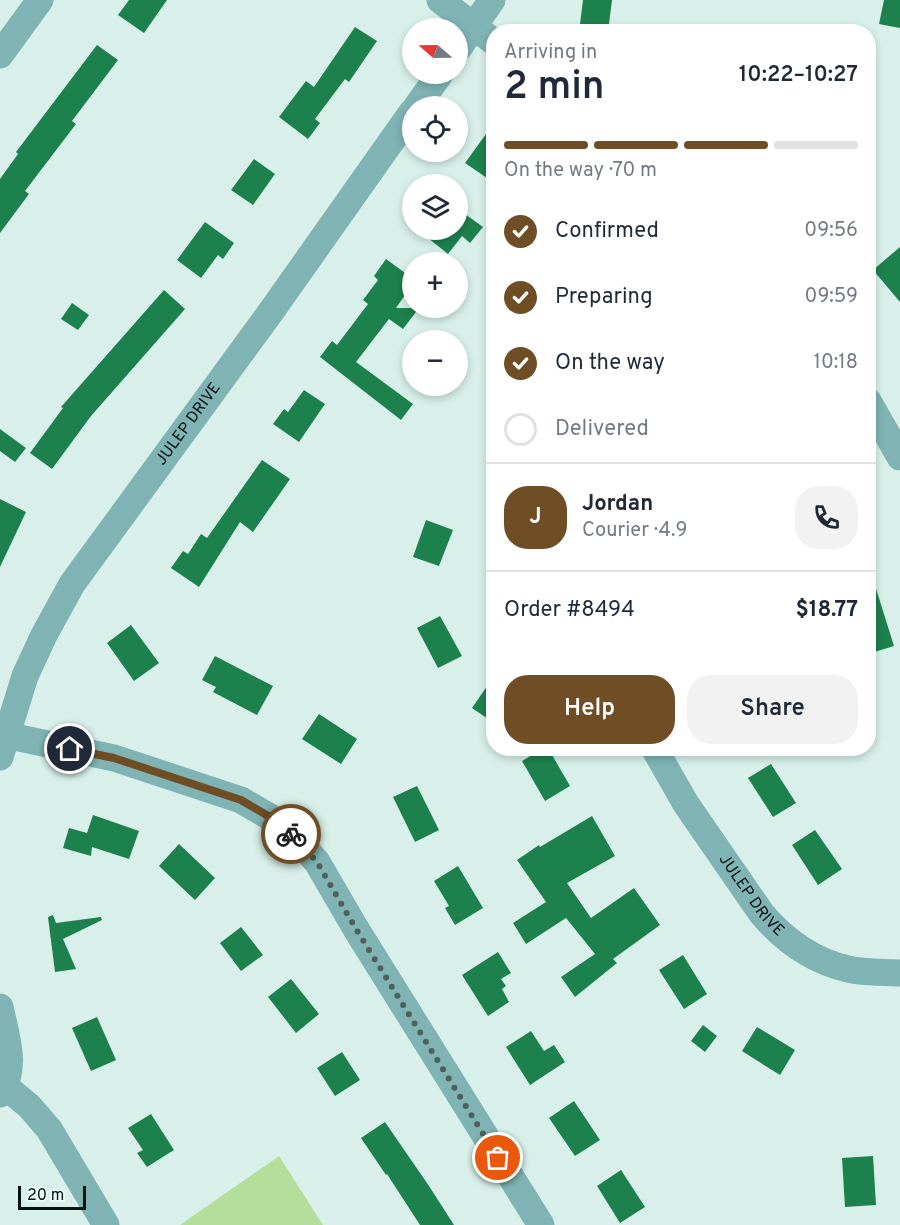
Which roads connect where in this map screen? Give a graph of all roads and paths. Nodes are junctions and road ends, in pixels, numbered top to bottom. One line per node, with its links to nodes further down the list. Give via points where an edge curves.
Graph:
1 (40, 0): 7 (street)
2 (440, 0): 5 (street)
3 (492, 0): 4 (street)
4 (486, 24)
5 (484, 34): 6 (street)
6 (468, 43)
7 (0, 55)
8 (402, 126): 11 (street, JULEP DRIVE, via 72,584 25,676)
9 (876, 415): 10 (street)
10 (900, 457)
11 (3, 746): 17 (street, via 114,758 241,800 295,837 317,862)
12 (659, 756): 13 (street, JULEP DRIVE, via 686,804 773,927 822,961 850,969)
13 (900, 973)
14 (0, 1007): 15 (street, via 10,1056 10,1073)
15 (3, 1090): 16 (street, via 29,1106 49,1129)
16 (106, 1225)
17 (541, 1225)

